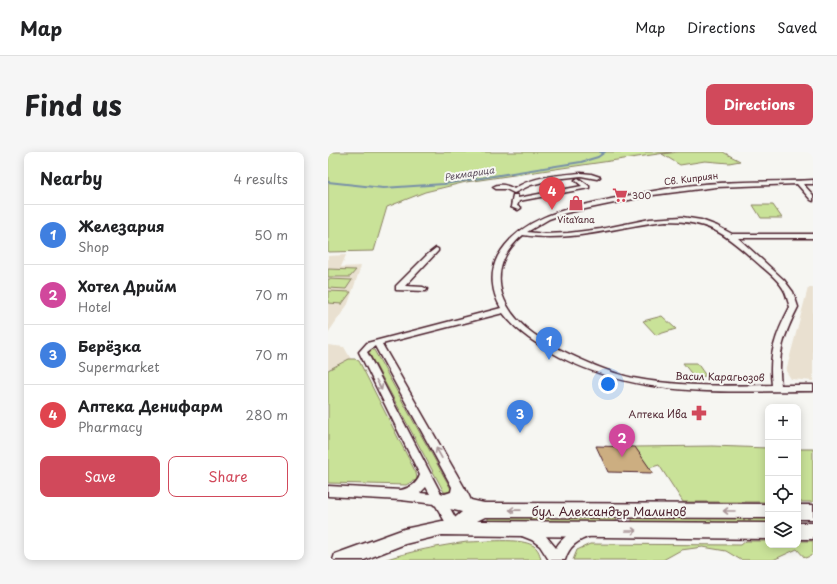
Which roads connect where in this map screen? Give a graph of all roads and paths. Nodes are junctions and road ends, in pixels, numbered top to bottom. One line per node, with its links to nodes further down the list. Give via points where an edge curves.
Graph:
1 (578, 180): 4 (street, via 558,184); 4 (street, via 597,177 572,176); 8 (street, via 587,187)
2 (813, 182): 3 (street, Св. Киприян)
3 (799, 183): 7 (street); 10 (street, Св. Киприян, via 706,186 635,197 568,210 547,218)
4 (537, 184): 6 (street)
5 (496, 187): 6 (street)
6 (514, 189): 8 (street)
7 (813, 199)
8 (516, 200): 9 (street, via 514,207)
9 (518, 208)
10 (521, 233): 11 (street, via 585,233 654,218 676,218 715,227); 15 (street, Св. Киприян, via 507,247 496,270 496,284)
11 (732, 236): 12 (street); 17 (street, via 764,264 788,290 794,307 775,349 774,370)
12 (813, 236)
13 (436, 250): 14 (street, via 399,288)
14 (423, 289)
15 (504, 310): 16 (street); 17 (street, Васил Карагьозов, via 523,330 544,345 607,374 642,382 698,389)
16 (378, 344): 19 (street, one-way to 19, via 370,345 364,350 364,355); 20 (street, one-way to 16)
17 (777, 388): 18 (street, Васил Карагьозов)
18 (813, 388)
19 (426, 474): 22 (street, via 420,486); 23 (street)
20 (458, 486): 23 (street, via 455,496); 27 (street)
21 (328, 491): 22 (street)
22 (401, 495): 23 (street)
23 (440, 500): 27 (street); 27 (street)
24 (765, 511): 27 (street, бул. Александър Малинов, one-way to 27)
25 (801, 512): 26 (street)
26 (813, 512)
27 (469, 518): 28 (street, бул. Александър Малинов, via 490,529); 33 (street, бул. Александър Малинов, via 404,537)
28 (515, 529): 29 (street, бул. Александър Малинов); 34 (street, via 538,537)
29 (592, 530): 30 (street, бул. Александър Малинов, one-way to 30); 34 (street, via 566,543)
30 (765, 531)
31 (801, 531): 32 (street)
32 (813, 531)
33 (342, 560)
34 (557, 560)

